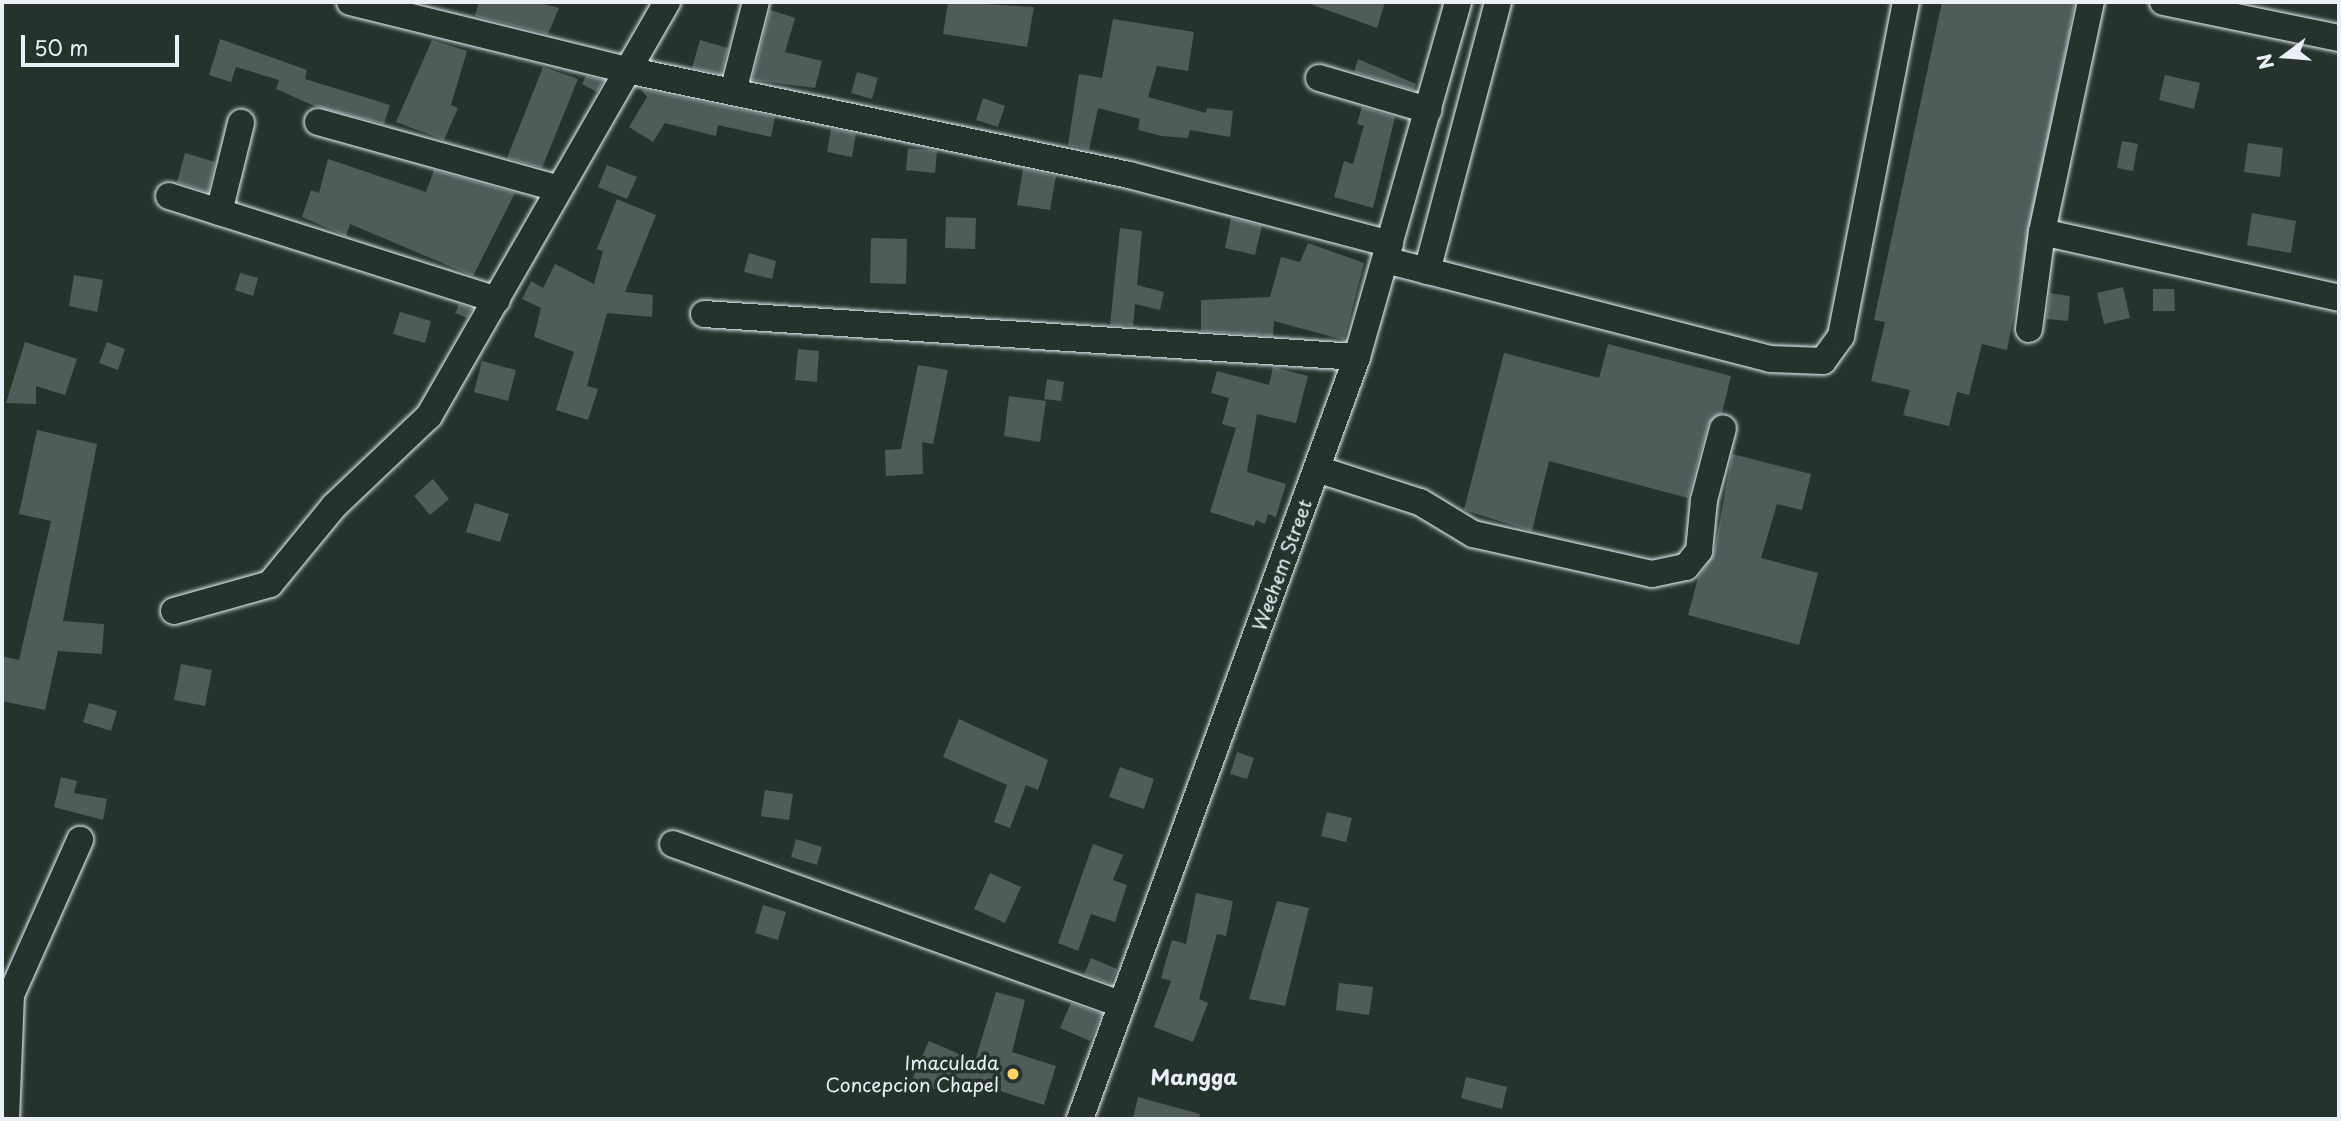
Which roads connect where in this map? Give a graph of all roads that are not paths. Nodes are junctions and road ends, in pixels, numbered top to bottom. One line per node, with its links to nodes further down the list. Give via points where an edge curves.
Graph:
1 (350, 2): 10 (street)
2 (667, 2): 10 (street)
3 (756, 2): 12 (street)
4 (1458, 2): 13 (street, Weehem Street)
5 (1499, 2): 21 (street)
6 (1906, 2): 21 (street, via 1841,336 1823,361 1770,359)
7 (2091, 2): 19 (street)
8 (2163, 2): 9 (street)
9 (2339, 38)
10 (627, 70): 12 (street); 16 (street)
11 (1319, 78): 13 (street)
12 (733, 92): 20 (street, via 1129,175)
13 (1428, 110): 20 (street, Weehem Street)
14 (318, 122): 16 (street)
15 (241, 123): 18 (street)
16 (559, 188): 23 (street)
17 (169, 196): 18 (street)
18 (219, 212): 23 (street)
19 (2042, 232): 22 (street); 25 (street)
20 (1388, 252): 21 (street); 26 (street, Weehem Street)
21 (1427, 271)
22 (2339, 298)
23 (497, 300): 29 (street, via 429,416 334,506 293,563 253,593)
24 (704, 314): 26 (street)
25 (2029, 329)
26 (1357, 357): 28 (street, Weehem Street)
27 (1723, 428): 28 (street, via 1704,500 1699,551 1686,567 1652,574 1473,534 1420,502)
28 (1317, 469): 32 (street, Weehem Street)
29 (174, 611)
30 (80, 840): 33 (street, via 29,945)
31 (673, 844): 32 (street)
32 (1121, 1004): 34 (street, Weehem Street)
33 (5, 1033): 35 (street)
34 (1086, 1118)
35 (6, 1119)

